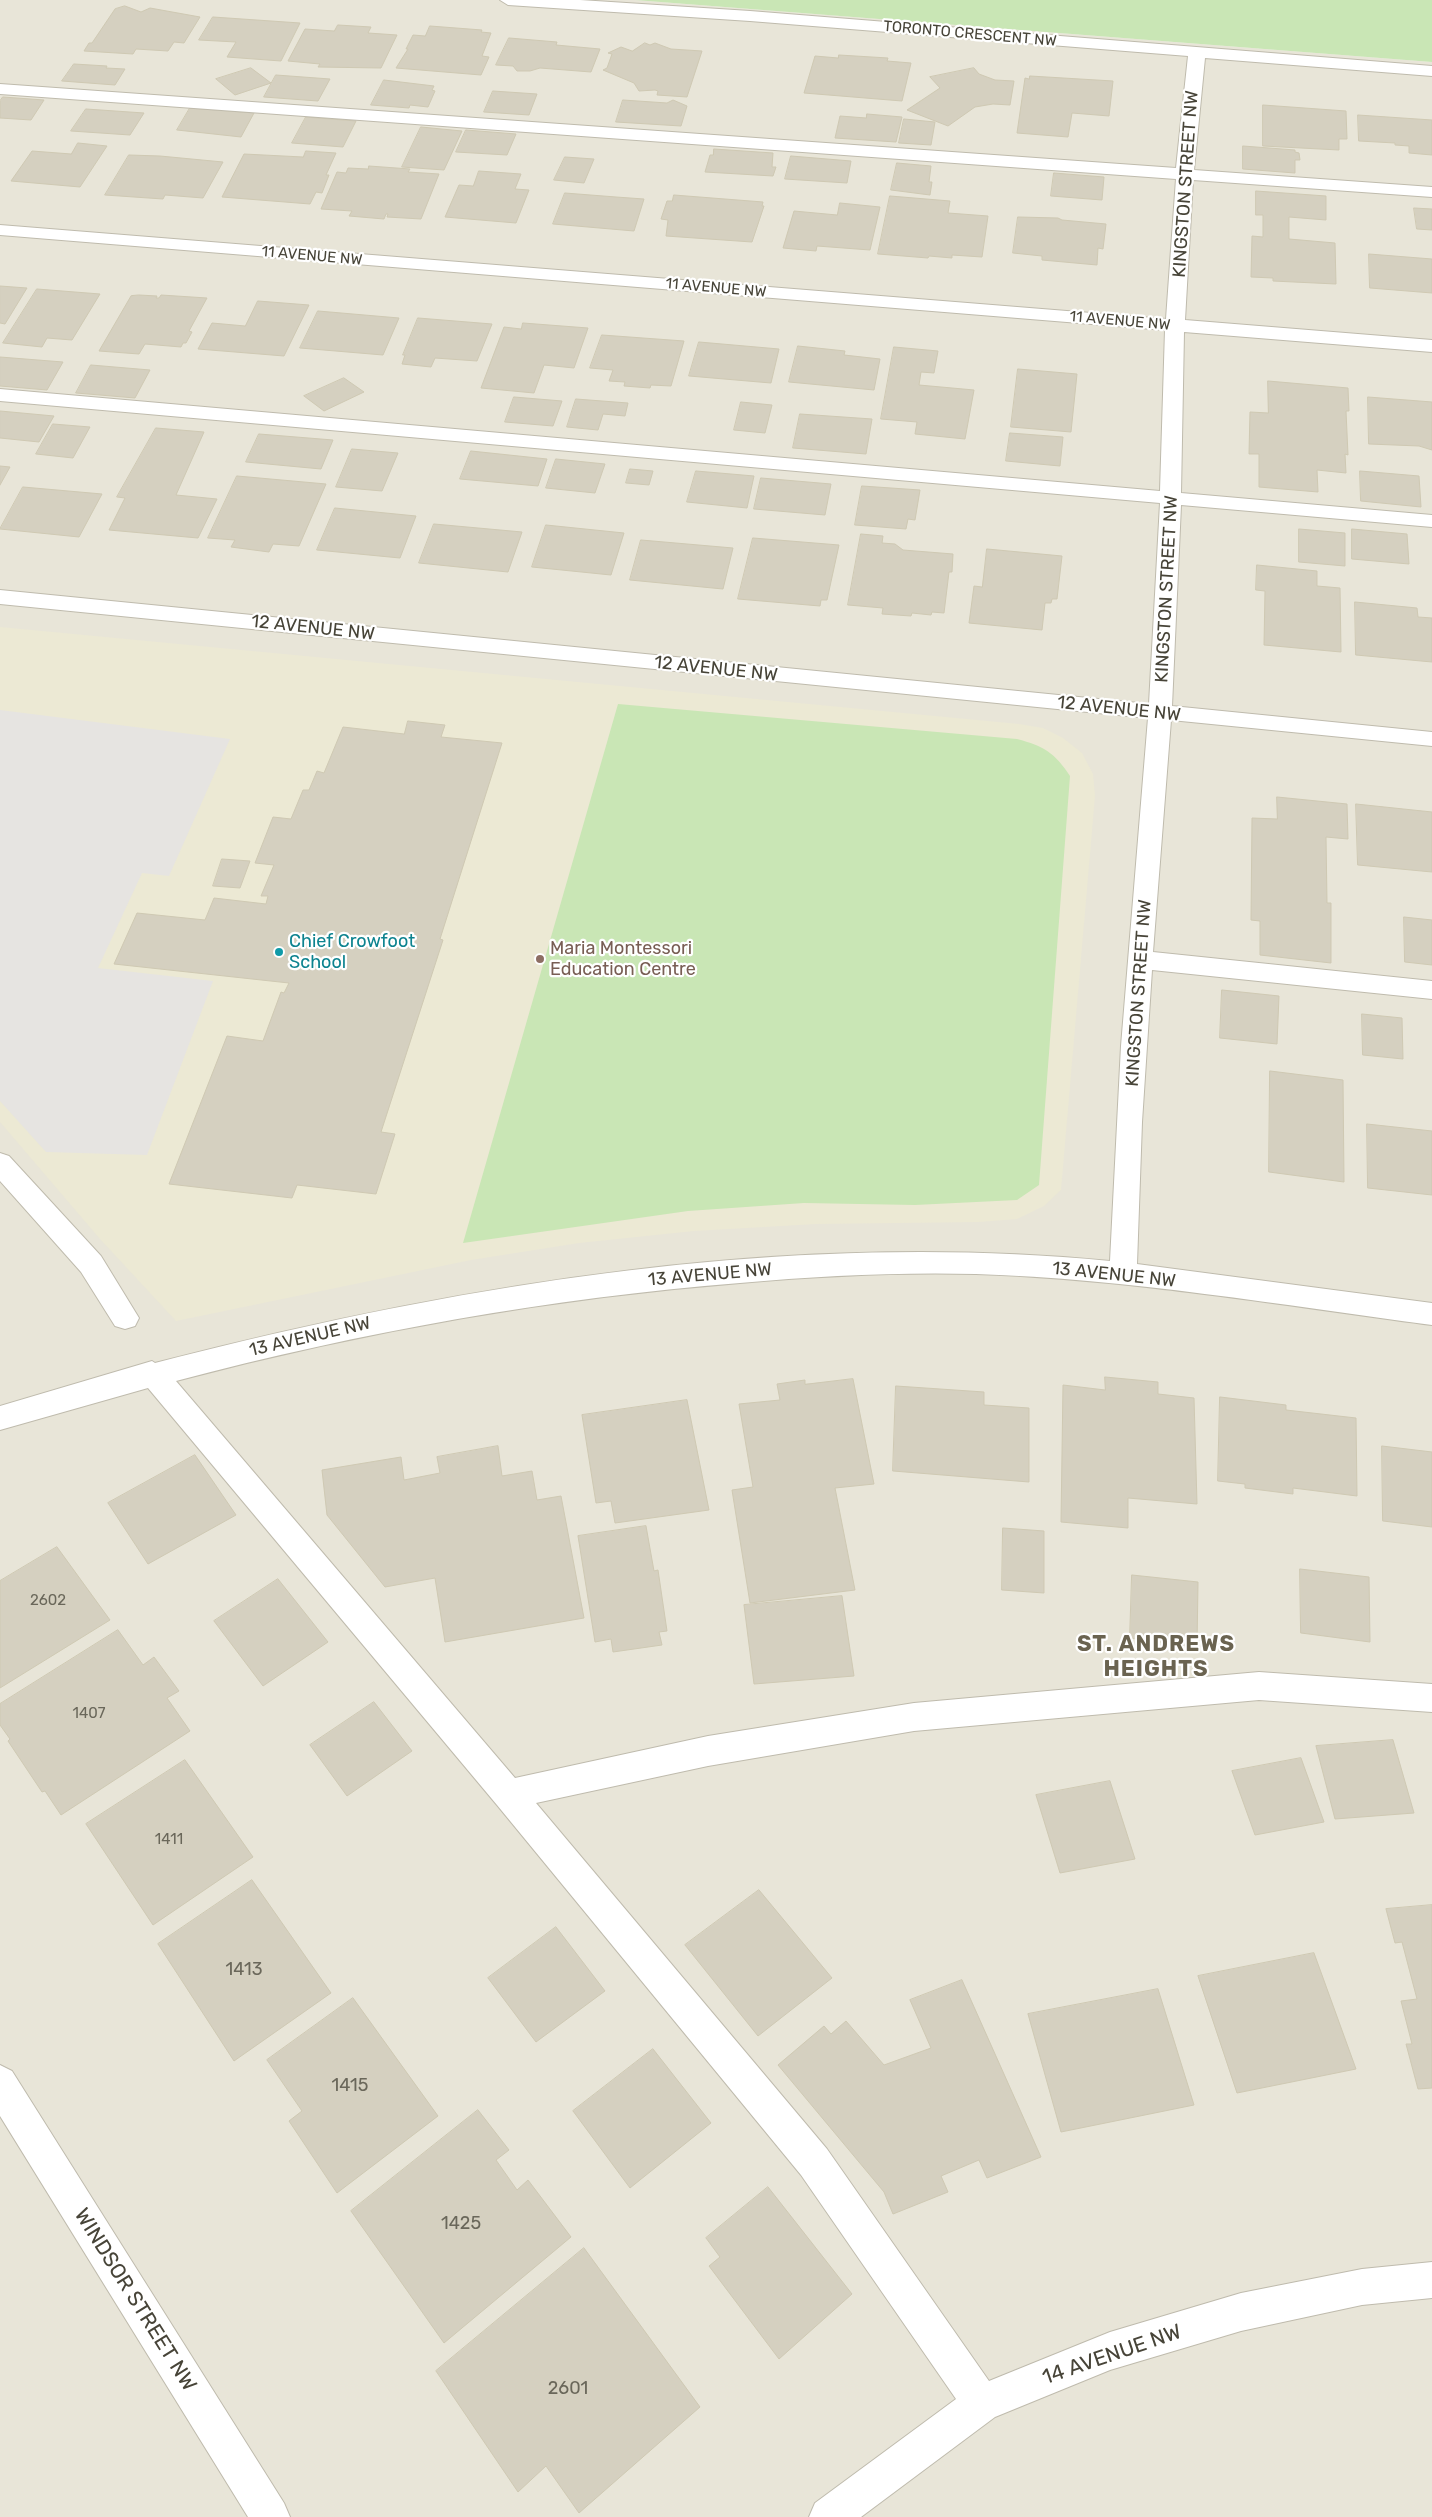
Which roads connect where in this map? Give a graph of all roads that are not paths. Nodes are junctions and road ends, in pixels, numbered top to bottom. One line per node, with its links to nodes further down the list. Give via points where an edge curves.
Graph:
1 (508, 0): 2 (street, TORONTO CRESCENT NW)
2 (1196, 52): 3 (street, TORONTO CRESCENT NW); 5 (street, KINGSTON STREET NW)
3 (1432, 71)
4 (0, 89): 5 (street)
5 (1184, 174): 6 (street); 8 (street, KINGSTON STREET NW)
6 (1432, 192)
7 (0, 230): 8 (street, 11 AVENUE NW)
8 (1176, 326): 9 (street, 11 AVENUE NW); 11 (street, KINGSTON STREET NW)
9 (1432, 346)
10 (0, 395): 11 (street)
11 (1171, 497): 12 (street); 14 (street, KINGSTON STREET NW)
12 (1432, 520)
13 (0, 597): 14 (street, 12 AVENUE NW)
14 (1160, 714): 15 (street, 12 AVENUE NW); 16 (street, KINGSTON STREET NW)
15 (1432, 739)
16 (1141, 960): 17 (street); 19 (street, KINGSTON STREET NW)
17 (1432, 990)
18 (0, 1163): 21 (street, via 91,1264)
19 (1123, 1274): 20 (street, 13 AVENUE NW); 22 (street, 13 AVENUE NW, via 912,1263 721,1271 569,1289 424,1312)
20 (1432, 1314)
21 (125, 1318)
22 (152, 1373): 23 (street, 13 AVENUE NW); 25 (street)
23 (0, 1418)
24 (1432, 1698): 25 (street, via 1258,1686 914,1718 708,1751)
25 (508, 1794): 28 (street, via 814,2162)
26 (0, 2083): 29 (street, WINDSOR STREET NW)
27 (1432, 2280): 28 (street, 14 AVENUE NW, via 1362,2287 1241,2312 1110,2351)
28 (982, 2403): 30 (street, 14 AVENUE NW)
29 (270, 2517)
30 (830, 2517)

